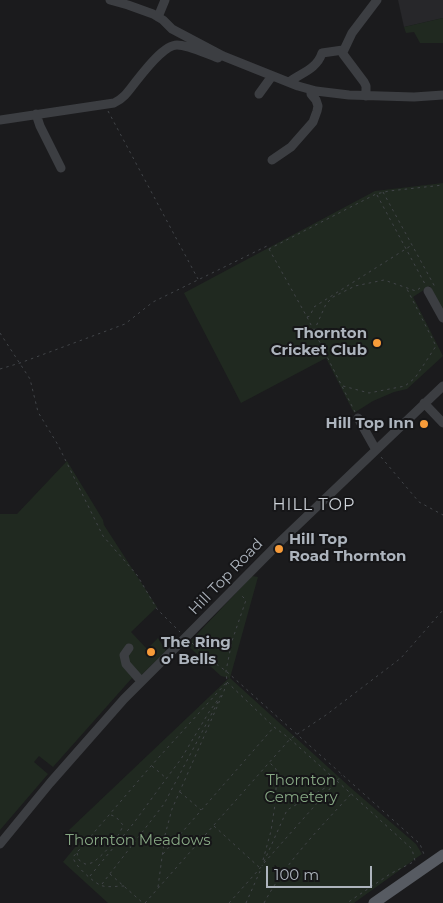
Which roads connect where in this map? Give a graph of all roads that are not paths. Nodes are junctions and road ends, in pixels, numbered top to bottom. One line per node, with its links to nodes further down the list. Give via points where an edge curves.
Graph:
1 (110, 0): 4 (street)
2 (165, 0): 4 (street)
3 (377, 0): 5 (street)
4 (158, 17): 6 (street, via 172,29)
5 (343, 50): 8 (street, via 322,54 312,69); 12 (street, via 366,86)
6 (223, 56): 7 (street); 13 (street, via 218,58 175,45 160,53 119,101)
7 (272, 76): 8 (street); 10 (street)
8 (288, 82): 9 (street)
9 (314, 90): 12 (street); 15 (street, via 311,94 318,106 313,122 290,147)
10 (259, 94)
11 (443, 95): 12 (street)
12 (366, 96)
13 (36, 114): 14 (street); 16 (street)
14 (0, 120)
15 (272, 160)
16 (61, 168)
17 (424, 288): 18 (street)
18 (443, 318)
19 (443, 386): 20 (street, Hill Top Road)
20 (424, 403): 22 (street); 23 (street, Hill Top Road)
21 (358, 418): 23 (street)
22 (443, 423)
23 (376, 450): 25 (street, Hill Top Road)
24 (129, 648): 25 (street, via 124,655 126,664)
25 (141, 681): 26 (street, Hill Top Road)
26 (0, 844)
27 (443, 855): 28 (main road)
28 (374, 903)

